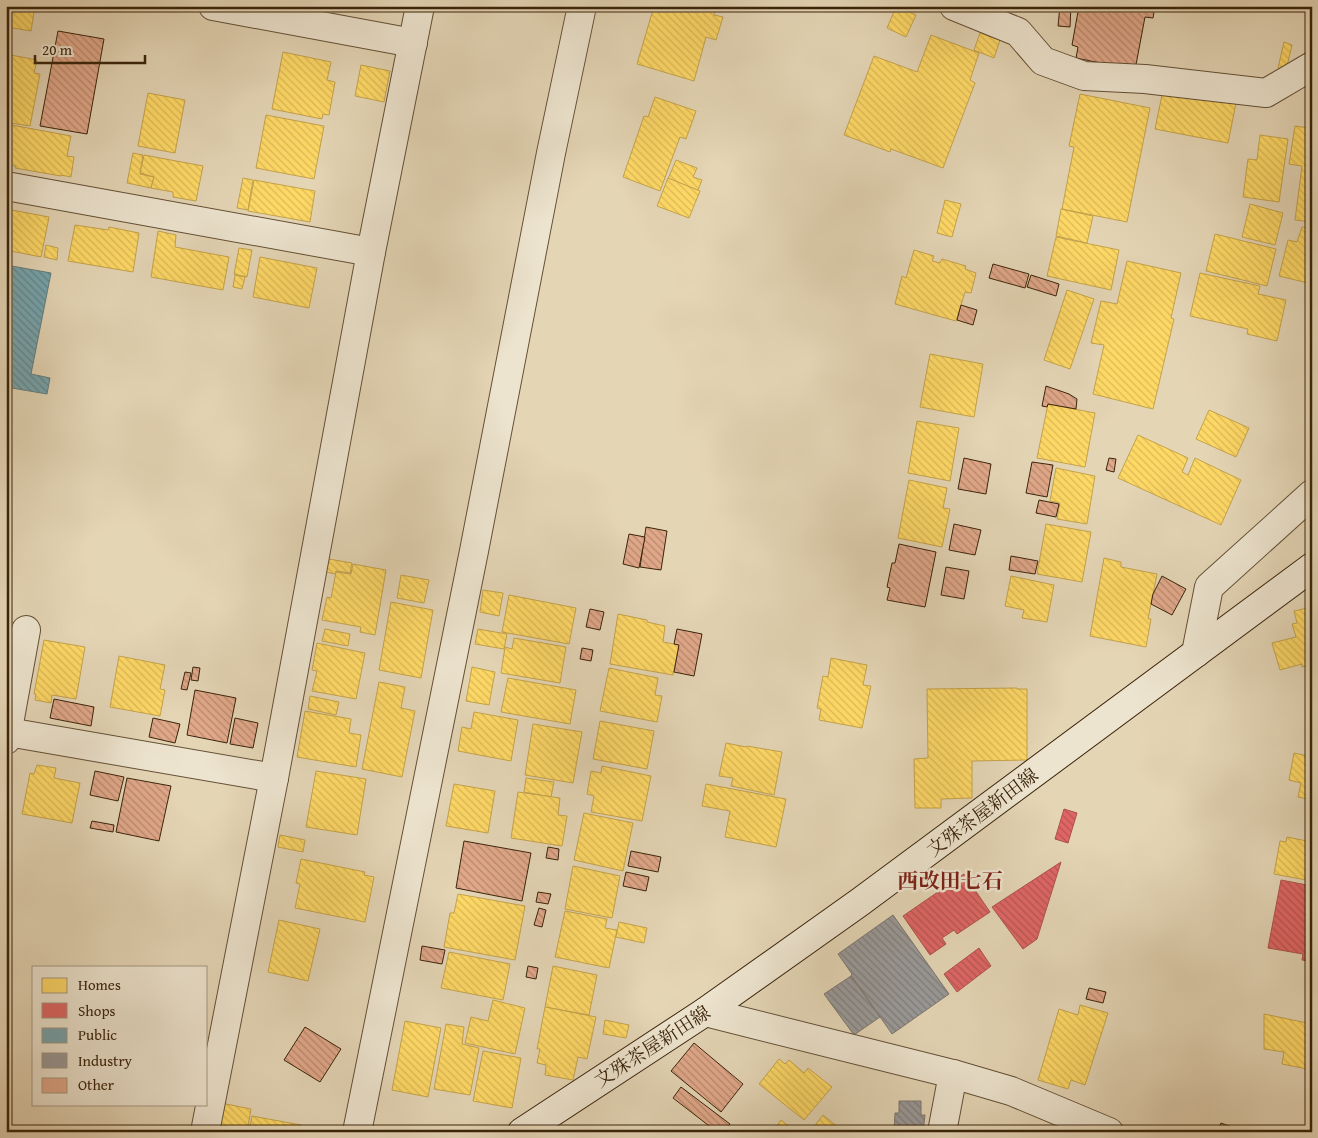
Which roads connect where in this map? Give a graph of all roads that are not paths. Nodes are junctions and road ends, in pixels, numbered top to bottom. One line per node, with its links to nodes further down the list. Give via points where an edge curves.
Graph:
1 (213, 6): 5 (street)
2 (420, 6): 5 (street)
3 (582, 6): 18 (street)
4 (954, 6): 6 (street, via 1018,32 1043,61 1084,76 1266,93)
5 (413, 42): 8 (street)
6 (1312, 66)
7 (6, 186): 8 (street)
8 (371, 252): 14 (street)
9 (1312, 494): 12 (street, via 1209,587)
10 (1312, 567): 12 (street, 文殊茶屋新田線)
11 (26, 630): 13 (street)
12 (1196, 653): 15 (street, 文殊茶屋新田線, via 860,902)
13 (7, 736): 14 (street)
14 (274, 778): 17 (street)
15 (705, 1012): 16 (street); 19 (street, 文殊茶屋新田線)
16 (953, 1074): 20 (street); 21 (street, via 1011,1092)
17 (205, 1132)
18 (357, 1132)
19 (522, 1132)
20 (942, 1132)
21 (1108, 1132)

